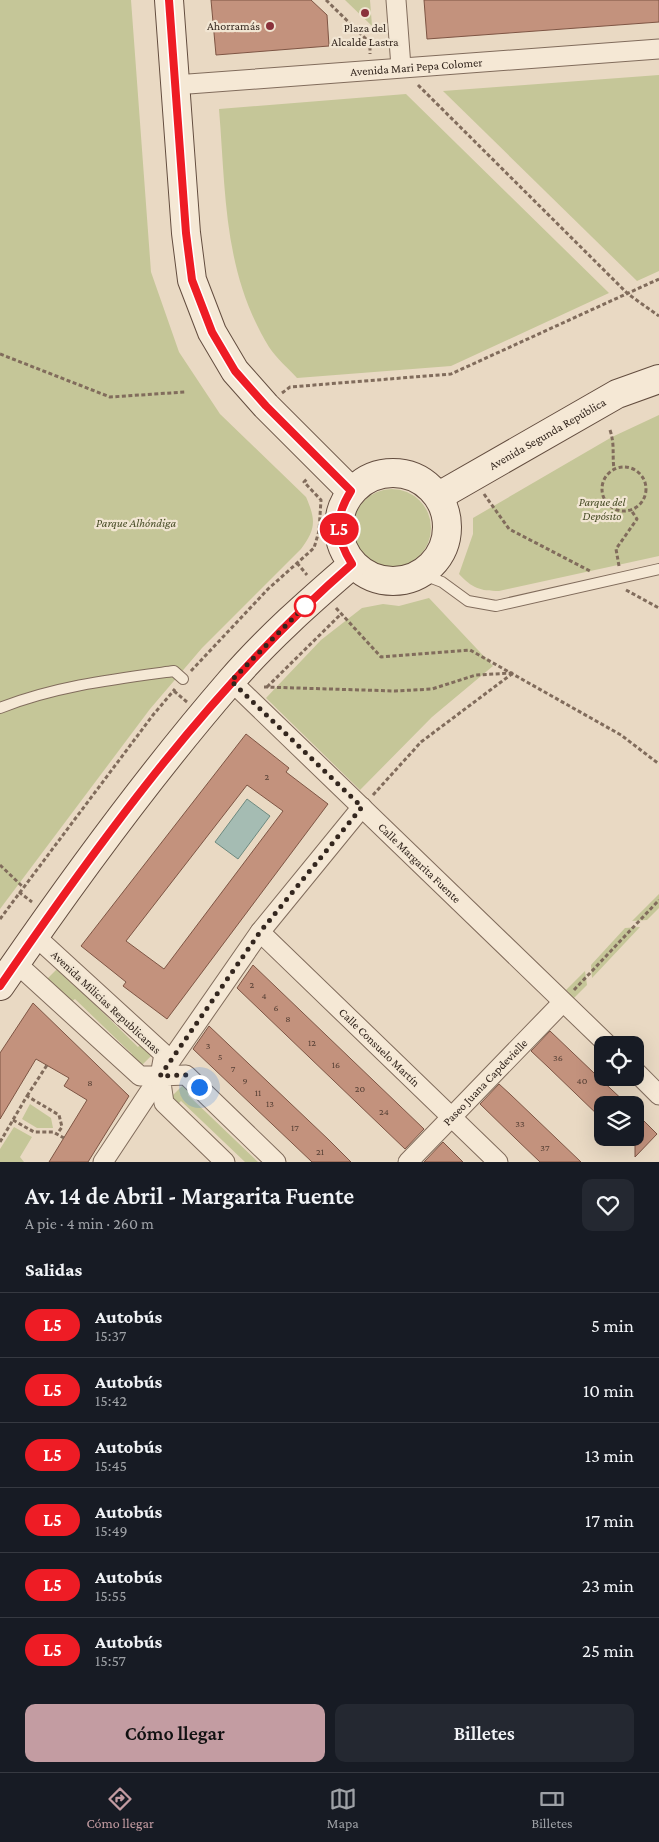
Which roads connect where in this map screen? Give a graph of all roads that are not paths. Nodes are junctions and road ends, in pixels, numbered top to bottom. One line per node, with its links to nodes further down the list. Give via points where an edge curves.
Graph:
1 (168, 0): 5 (street)
2 (396, 0): 4 (street)
3 (659, 49): 4 (street, Avenida Mari Pepa Colomer)
4 (401, 67): 5 (street, Avenida Mari Pepa Colomer)
5 (175, 84): 7 (street, via 192,280 212,332 235,371)
6 (659, 378): 8 (street, Avenida Segunda República, via 618,394)
7 (351, 491): 8 (street, via 364,480 396,472 428,484); 9 (street, via 339,520 341,543)
8 (439, 496): 11 (street, via 446,513 448,531 444,549 434,564)
9 (352, 564): 11 (street, via 367,575 384,581 402,581); 13 (street)
10 (659, 569): 11 (lane, via 496,606 468,601 442,582)
11 (421, 574)
12 (183, 679): 14 (lane, via 174,671 100,682 59,690)
13 (231, 681): 15 (street, Calle Margarita Fuente); 17 (street, via 135,799)
14 (0, 708)
15 (362, 807): 16 (street); 20 (street, Calle Margarita Fuente)
16 (260, 932): 22 (street); 25 (street, Calle Consuelo Martín)
17 (34, 935): 18 (street); 22 (street, Avenida Milicias Republicanas, via 164,1054)
18 (16, 963): 19 (street); 22 (street, via 140,1076)
19 (0, 986)
20 (563, 1002): 21 (street, Calle Margarita Fuente); 25 (street, Paseo Juana Capdevielle)
21 (599, 1036)
22 (160, 1076): 26 (street); 27 (street, Avenida Milicias Republicanas, via 164,1103); 28 (street, via 186,1075)
23 (644, 1080): 24 (street)
24 (659, 1095)
25 (452, 1117): 29 (street, Paseo Juana Capdevielle); 30 (street, Calle Consuelo Martín)
26 (104, 1162)
27 (226, 1162)
28 (276, 1162)
29 (408, 1162)
30 (498, 1162)

